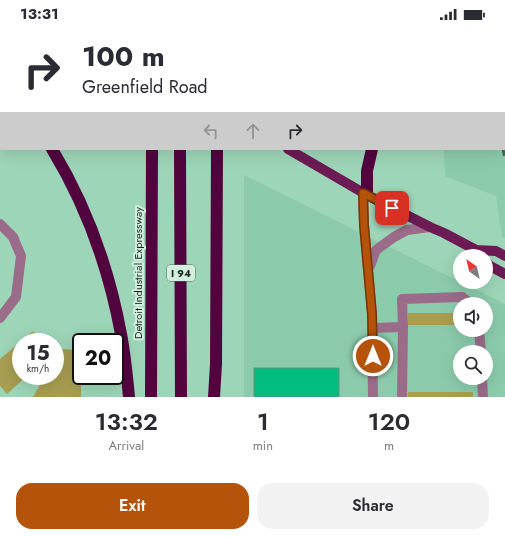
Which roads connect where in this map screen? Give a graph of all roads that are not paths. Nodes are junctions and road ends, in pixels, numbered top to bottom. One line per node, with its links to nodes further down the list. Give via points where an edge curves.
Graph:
1 (53, 150): 21 (highway, via 77,196 102,259 121,334)
2 (152, 150): 22 (highway, Detroit Industrial Expressway / I 94)
3 (180, 150): 23 (highway, I 94)
4 (290, 150): 7 (main road)
5 (372, 150): 7 (highway)
6 (217, 152): 24 (highway)
7 (365, 194): 9 (main road); 13 (street, via 364,225)
8 (0, 224): 17 (street, via 13,237 21,256 16,297)
9 (430, 227): 10 (main road); 13 (street, via 407,230 394,237 376,250)
10 (472, 249)
11 (493, 251): 12 (main road)
12 (505, 256)
13 (369, 268): 19 (street)
14 (493, 268): 15 (main road)
15 (505, 274)
16 (453, 297): 18 (street, via 402,299)
17 (0, 318)
18 (403, 327): 19 (street); 26 (street)
19 (372, 328): 25 (street)
20 (482, 385): 27 (street)
21 (129, 397)
22 (151, 397)
23 (181, 397)
24 (214, 397)
25 (373, 397)
26 (402, 397)
27 (483, 397)

